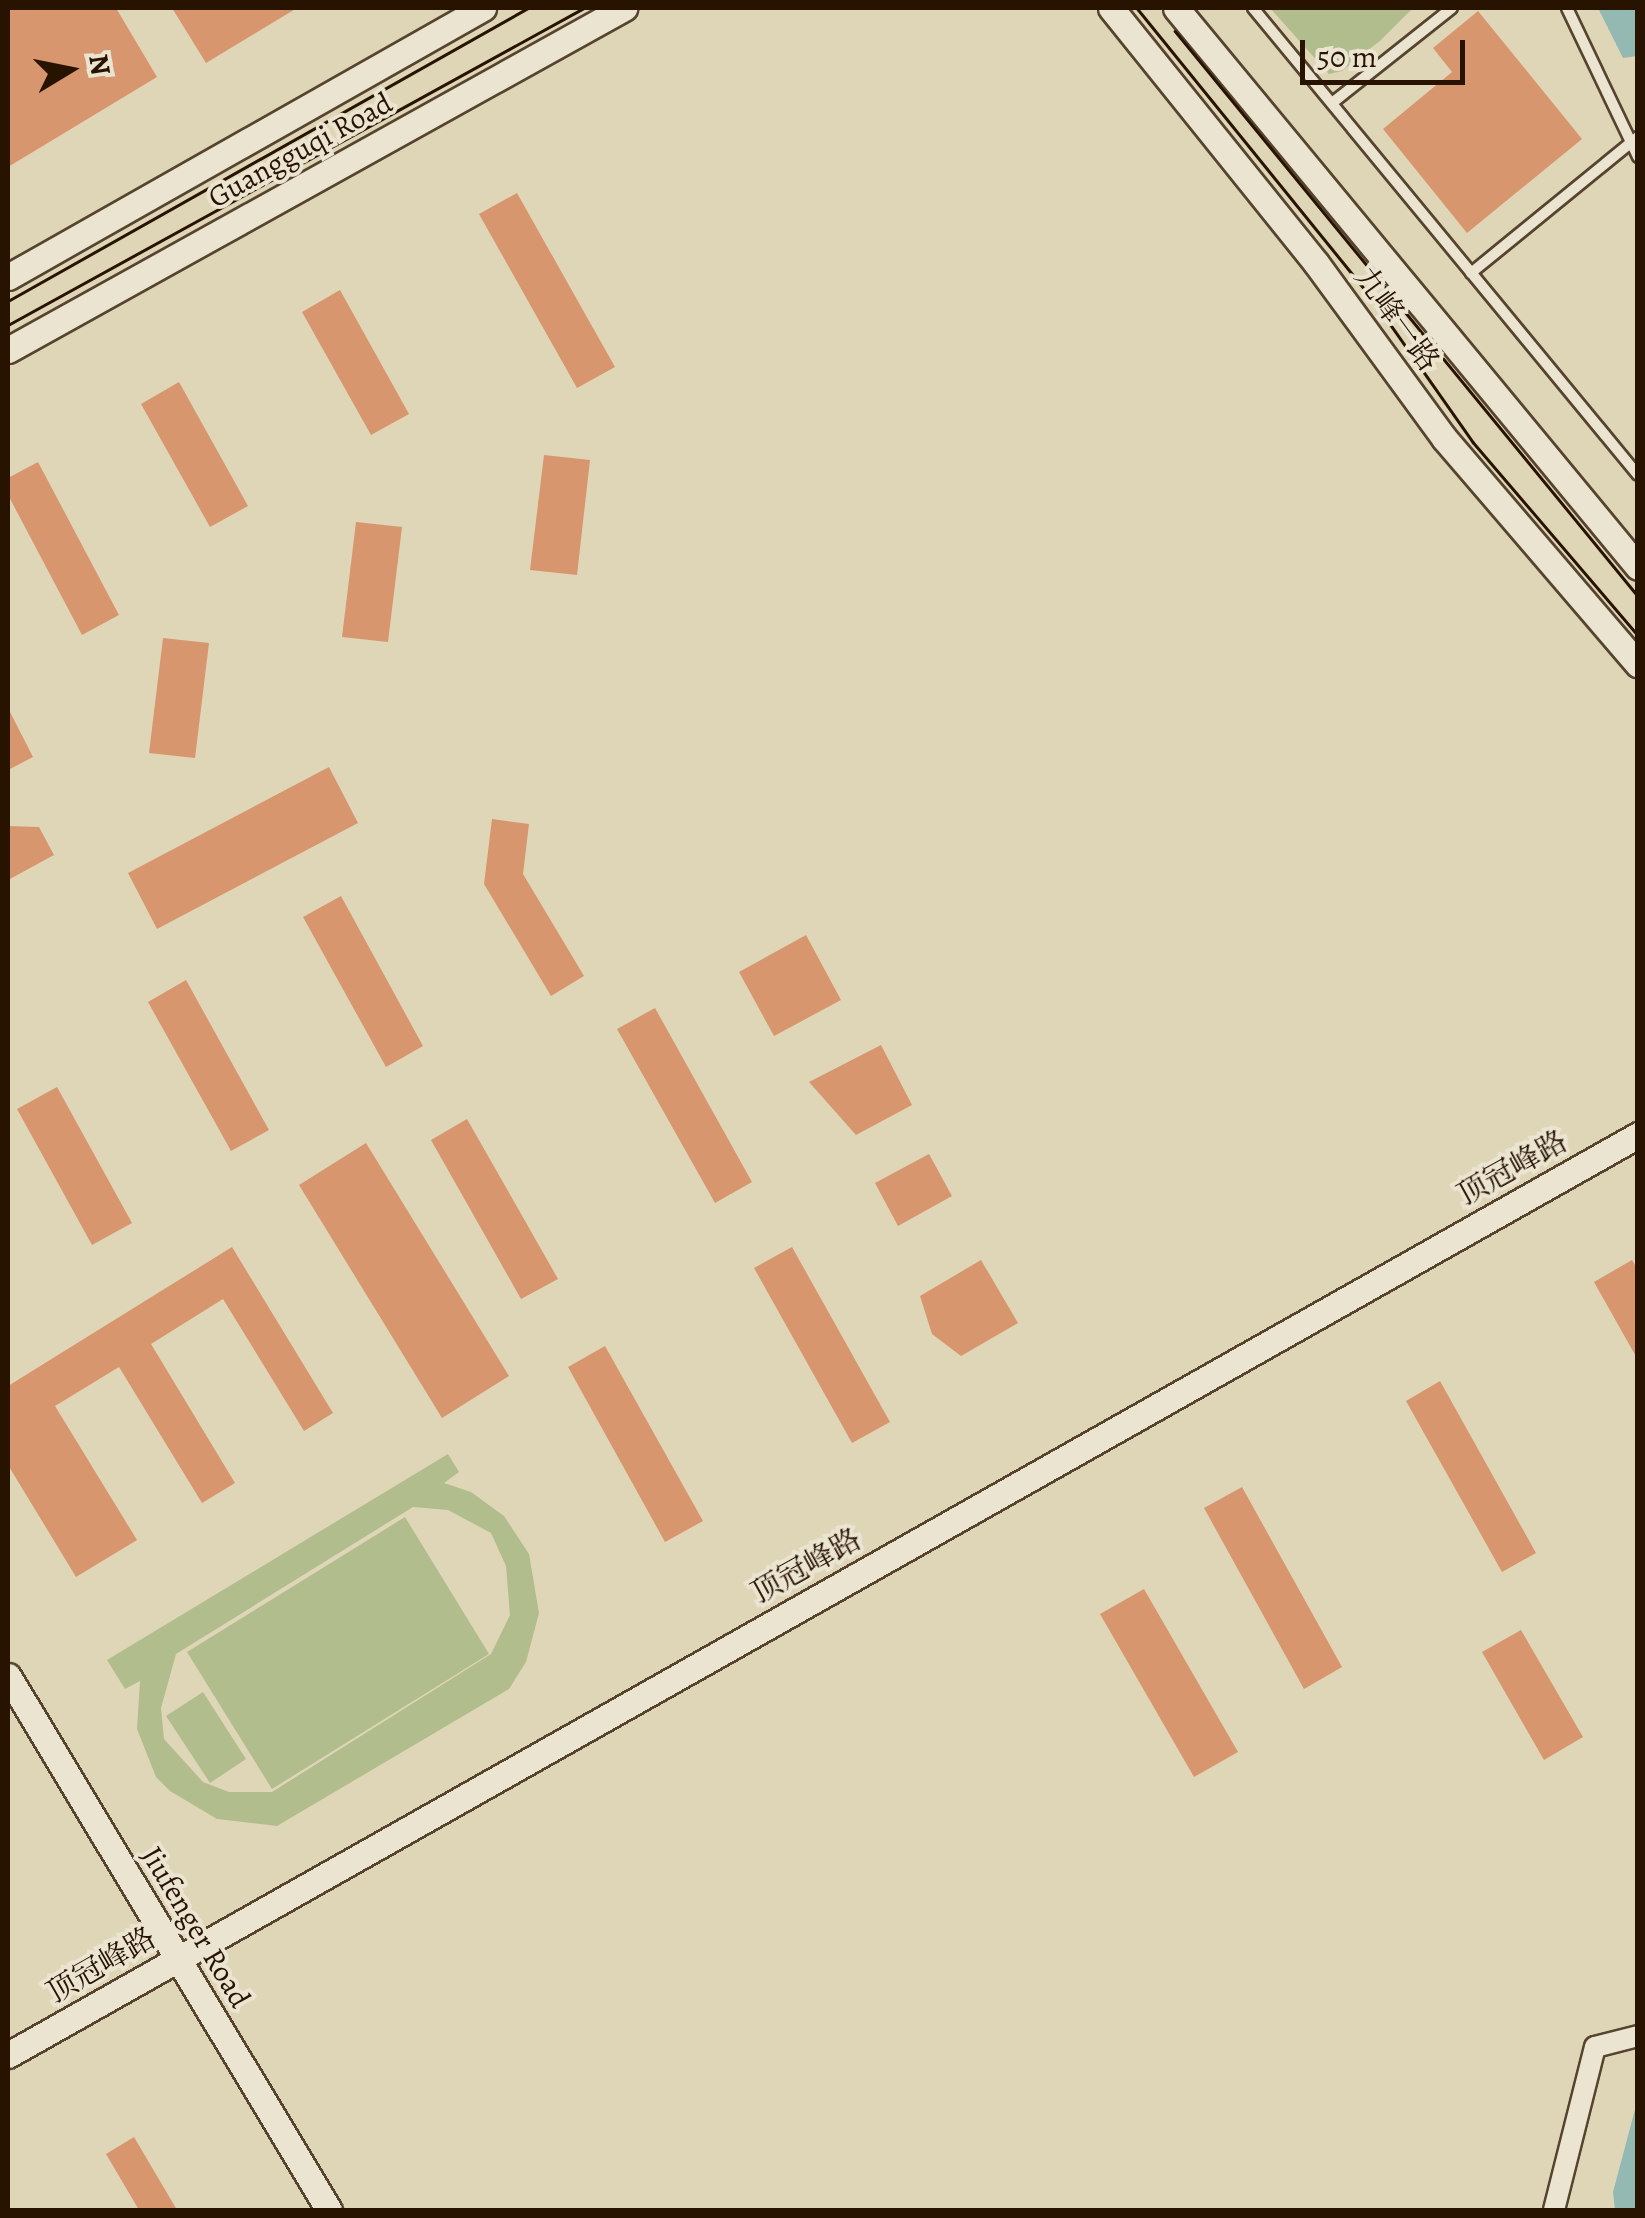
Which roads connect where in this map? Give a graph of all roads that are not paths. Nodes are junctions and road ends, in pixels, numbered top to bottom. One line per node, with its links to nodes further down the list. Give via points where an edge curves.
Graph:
1 (482, 8): 13 (street, Guangguqi Road)
2 (624, 8): 14 (street, Guangguqi Road)
3 (1111, 8): 17 (street, 九峰一路, via 1316,263 1444,438)
4 (1176, 8): 16 (street, 九峰一路)
5 (1253, 8): 9 (lane)
6 (1452, 8): 8 (lane)
7 (1567, 8): 10 (lane)
8 (1436, 12): 9 (lane)
9 (1332, 103): 12 (lane)
10 (1634, 140): 11 (lane); 12 (lane)
11 (1638, 156)
12 (1471, 273): 15 (lane)
13 (8, 278)
14 (8, 350)
15 (1638, 475)
16 (1638, 567)
17 (1638, 664)
18 (1638, 1134): 20 (street, 顶冠峰路)
19 (8, 1676): 20 (street, Jiufenger Road)
20 (177, 1958): 22 (street, 顶冠峰路); 23 (street, Jiufenger Road)
21 (1638, 2036): 24 (street, via 1595,2047)
22 (8, 2056)
23 (329, 2210)
24 (1554, 2210)

